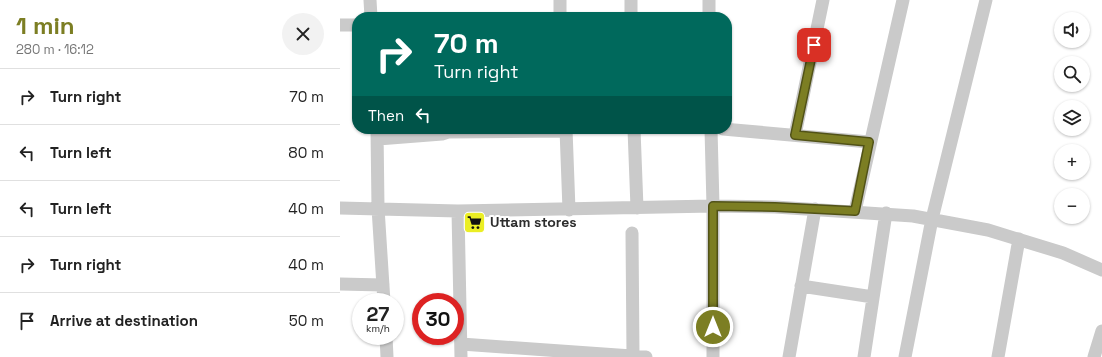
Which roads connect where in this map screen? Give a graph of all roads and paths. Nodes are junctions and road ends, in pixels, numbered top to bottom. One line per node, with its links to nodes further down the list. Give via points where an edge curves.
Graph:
1 (370, 0): 8 (street)
2 (560, 0): 9 (street)
3 (630, 0): 10 (street)
4 (709, 0): 11 (street)
5 (823, 0): 19 (street)
6 (903, 0): 20 (street)
7 (986, 0): 30 (street)
8 (371, 12)
9 (560, 12)
10 (631, 12)
11 (709, 12)
12 (340, 25): 13 (street)
13 (352, 25)
14 (732, 130): 19 (street)
15 (378, 134): 23 (street)
16 (566, 134): 26 (street)
17 (634, 134): 24 (street)
18 (711, 134): 21 (street)
19 (795, 135): 20 (street)
20 (869, 142): 28 (street)
21 (713, 206): 24 (street); 25 (street); 48 (street)
22 (340, 208): 23 (street)
23 (378, 208): 27 (street); 35 (street)
24 (637, 208): 26 (street)
25 (815, 209): 28 (street); 36 (street)
26 (569, 210): 27 (street)
27 (458, 211): 38 (street)
28 (855, 211): 29 (street)
29 (886, 213): 30 (street); 39 (street)
30 (932, 219): 32 (street); 51 (street)
31 (632, 233): 44 (street)
32 (1019, 239): 33 (street, via 1063,253); 52 (street)
33 (1102, 270)
34 (340, 284): 35 (street)
35 (383, 285): 37 (street)
36 (801, 286): 39 (street); 49 (street)
37 (383, 293)
38 (460, 293)
39 (873, 297): 50 (street)
40 (1102, 331): 53 (street)
41 (464, 344): 44 (street)
42 (386, 345): 45 (street)
43 (461, 345): 46 (street)
44 (633, 355): 47 (street)
45 (387, 357)
46 (461, 357)
47 (646, 357)
48 (713, 357)
49 (789, 357)
50 (864, 357)
51 (905, 357)
52 (998, 357)
53 (1094, 357)

